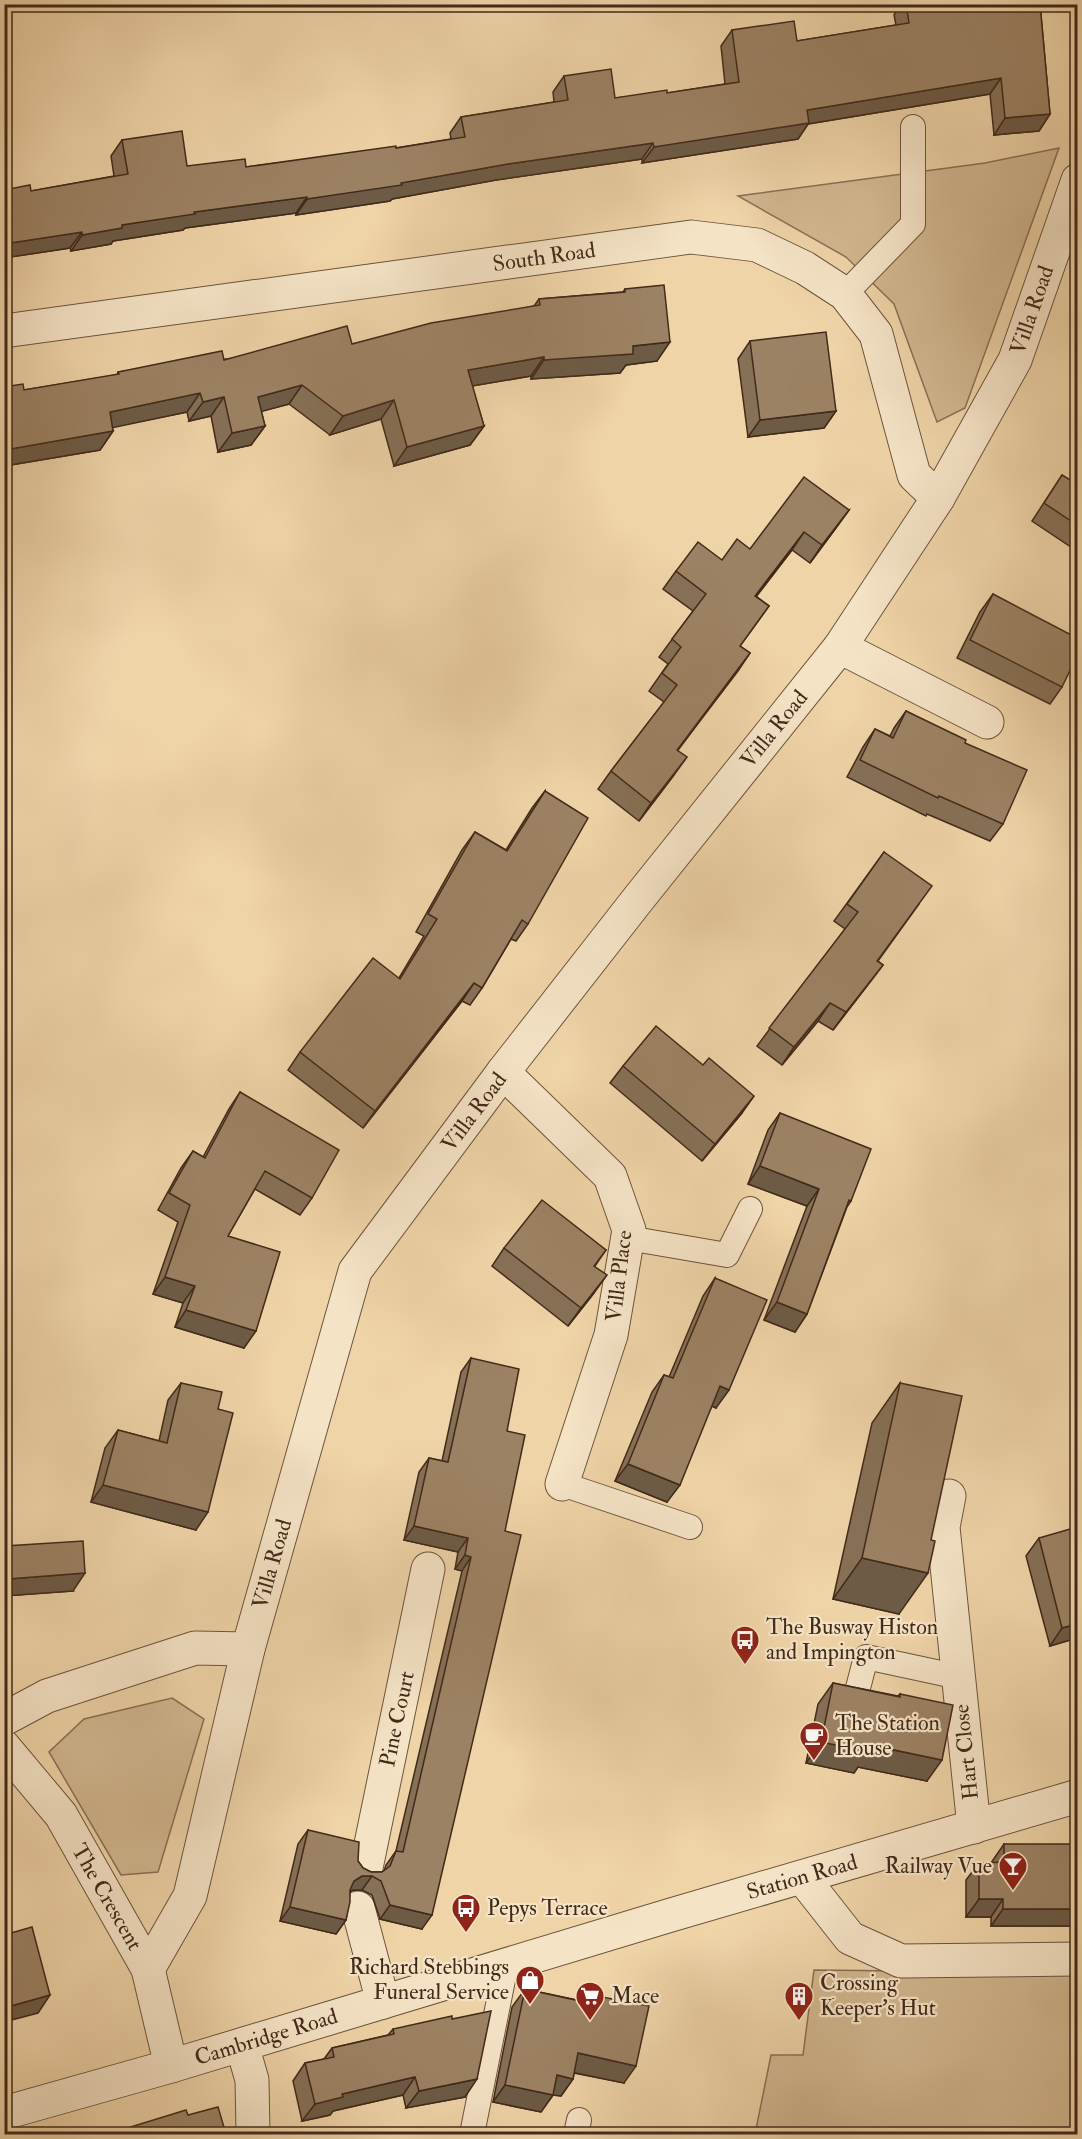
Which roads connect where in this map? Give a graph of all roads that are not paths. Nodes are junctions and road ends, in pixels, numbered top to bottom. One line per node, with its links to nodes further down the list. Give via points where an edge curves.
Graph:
1 (913, 127): 3 (lane, via 913,224)
2 (1077, 180): 5 (street, Villa Road, via 1015,360)
3 (845, 294): 4 (street, South Road, via 805,268 757,245 691,237); 5 (street, South Road, via 876,334 914,476)
4 (4, 331)
5 (938, 498): 6 (street, Villa Road)
6 (840, 647): 7 (street); 8 (street, Villa Road)
7 (987, 722)
8 (503, 1072): 10 (street, Villa Place, via 610,1176 629,1230); 15 (street, Villa Road, via 355,1271)
9 (750, 1209): 10 (lane, via 727,1255)
10 (628, 1238): 11 (street, Villa Place, via 611,1335)
11 (562, 1484): 13 (lane)
12 (949, 1496): 16 (street, Hart Close, via 943,1527)
13 (690, 1527)
14 (428, 1569): 22 (street, Pine Court)
15 (248, 1649): 18 (street, via 195,1648 48,1696); 28 (street, Villa Road, via 190,1896)
16 (958, 1677): 17 (lane, Hart Close, via 866,1657); 21 (street, Hart Close)
17 (858, 1688)
18 (4, 1719)
19 (4, 1747): 28 (street, The Crescent, via 61,1815)
20 (1077, 1796): 21 (street, Station Road)
21 (974, 1827): 23 (street, Station Road)
22 (366, 1868)
23 (801, 1877): 24 (street, Station Road); 26 (street, via 850,1938 901,1961)
24 (733, 1896): 27 (street, Cambridge Road)
25 (358, 1908): 29 (street)
26 (1077, 1959)
27 (506, 1965): 29 (street, Cambridge Road); 34 (lane)
28 (148, 1969): 31 (street, The Crescent)
29 (383, 2002): 30 (street, Cambridge Road)
30 (242, 2044): 31 (street, Cambridge Road); 33 (street, via 252,2080)
31 (171, 2066): 32 (street, Cambridge Road)
32 (4, 2113)
33 (253, 2134)
34 (472, 2134)

